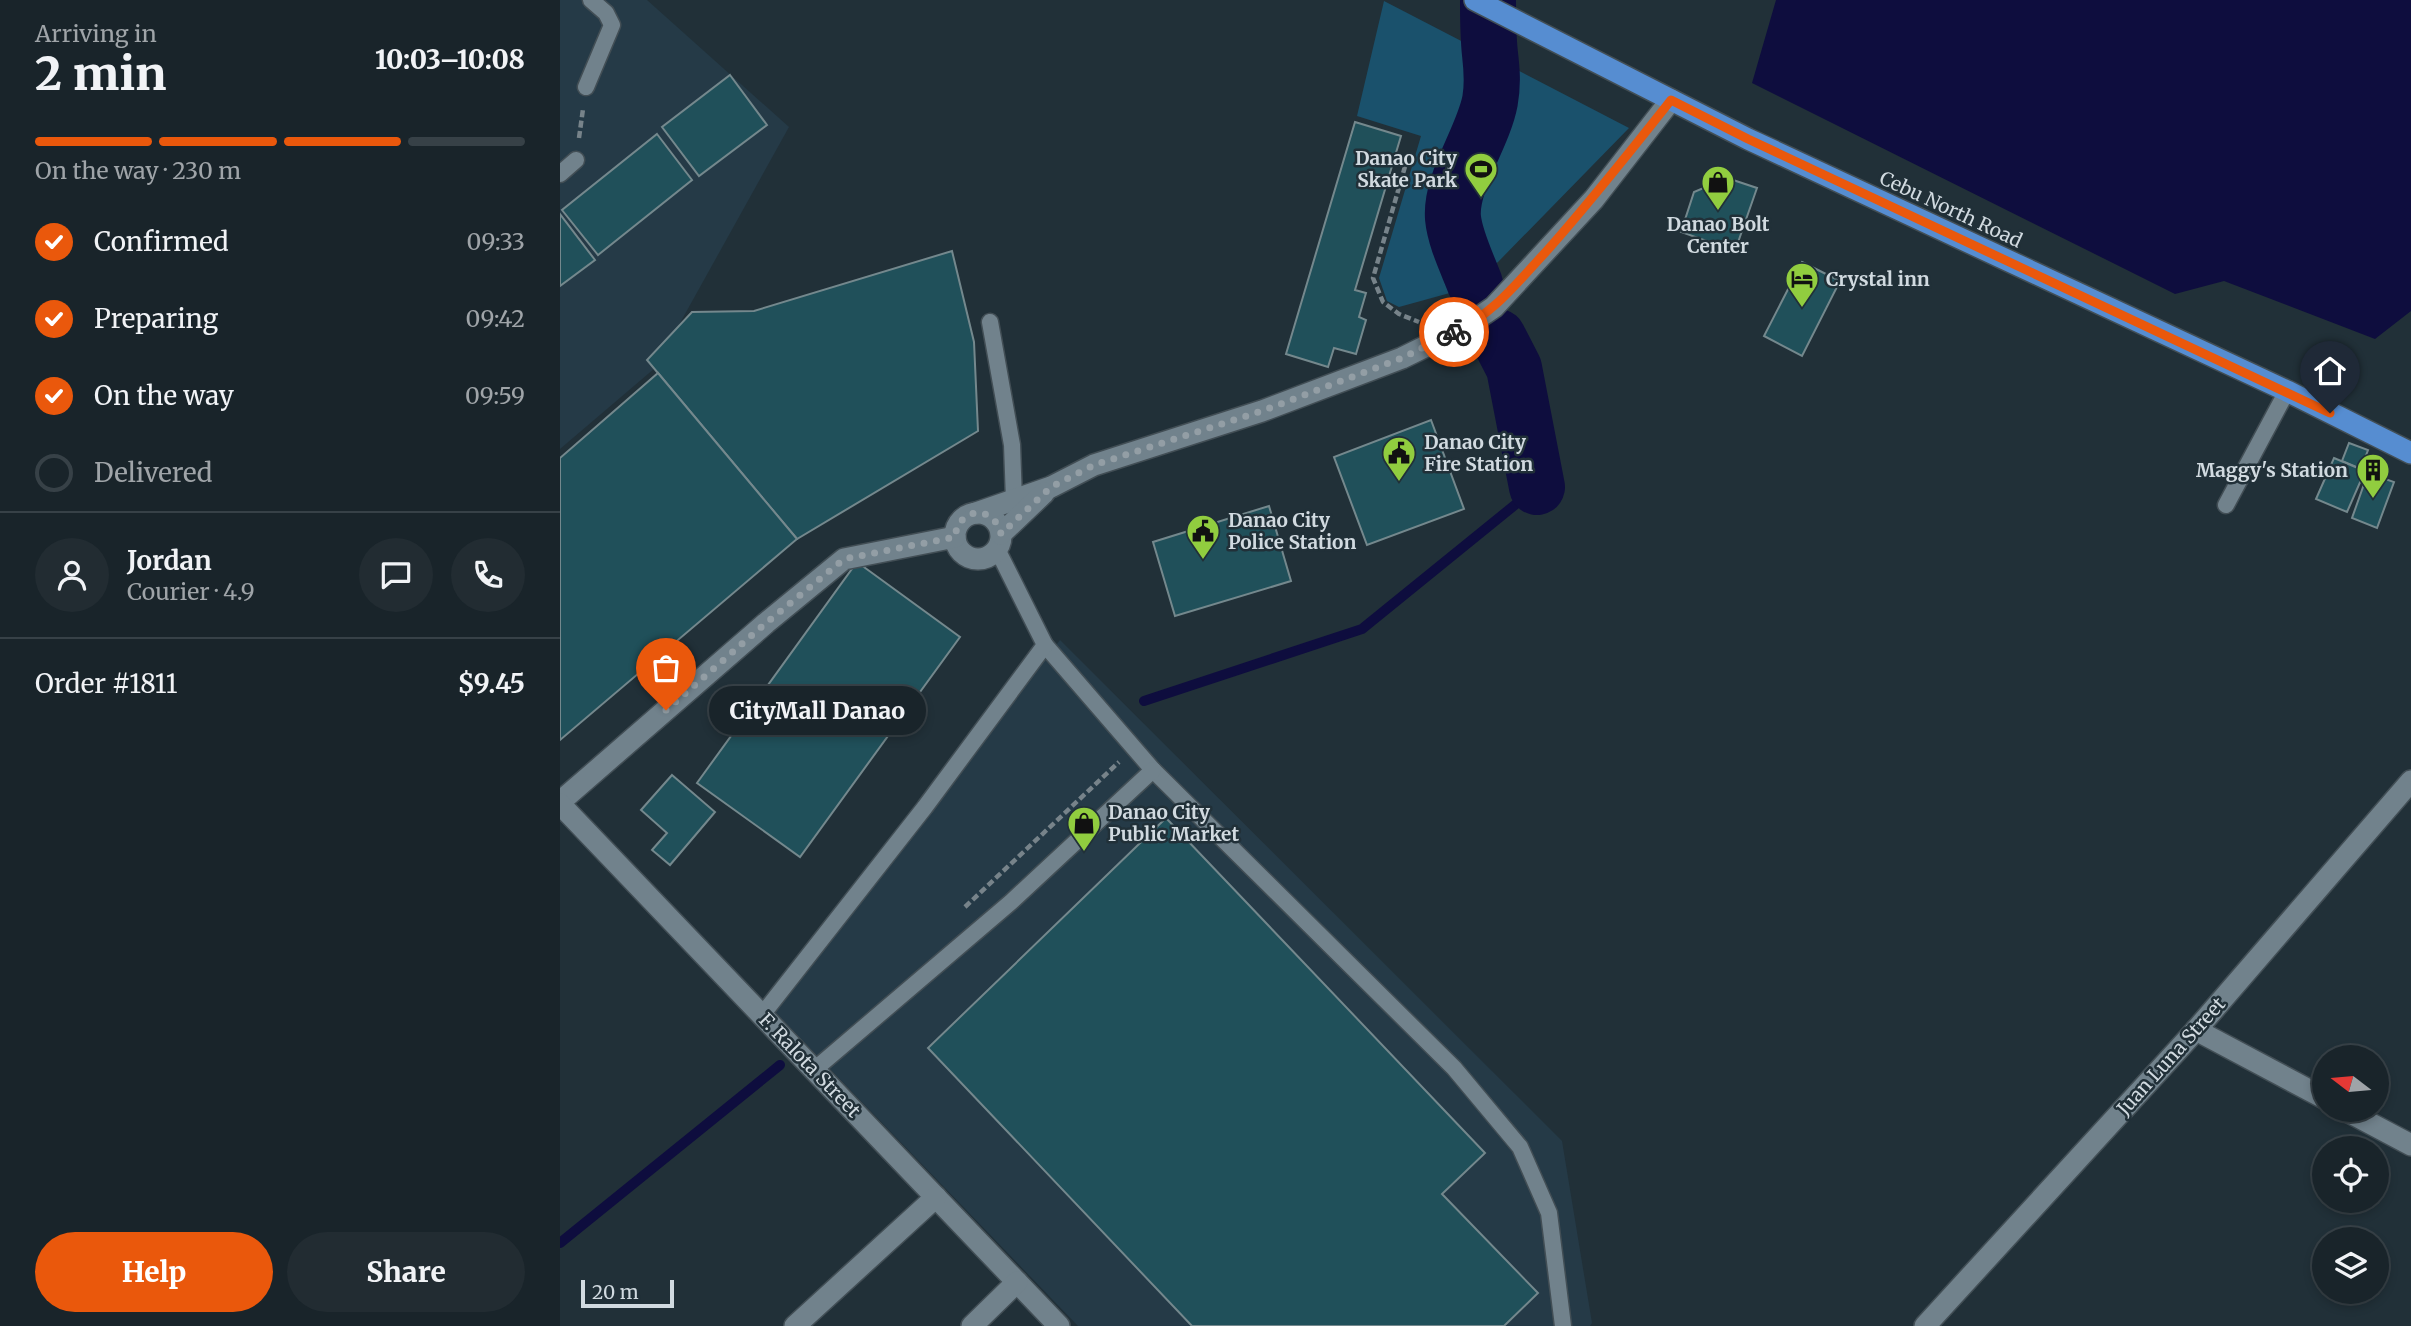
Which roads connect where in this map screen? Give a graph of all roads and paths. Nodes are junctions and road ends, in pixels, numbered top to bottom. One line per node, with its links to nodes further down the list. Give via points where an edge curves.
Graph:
1 (591, 0): 3 (lane)
2 (1475, 0): 5 (highway, Cebu North Road)
3 (610, 7): 4 (lane, via 612,25)
4 (586, 87): 7 (path)
5 (1671, 100): 10 (street, via 1594,199 1494,307); 11 (highway, Cebu North Road)
6 (1408, 156): 10 (path, via 1373,278 1383,302 1399,314)
7 (576, 160): 8 (lane)
8 (560, 174)
9 (990, 322): 14 (lane, via 1012,445)
10 (1450, 334): 13 (street, via 1402,358 1250,415 1094,465)
11 (2287, 391): 12 (highway, Cebu North Road); 15 (lane)
12 (2411, 453)
13 (1051, 487): 14 (street); 18 (street)
14 (1014, 500): 16 (street)
15 (2226, 505)
16 (976, 513): 17 (street, via 958,524); 18 (street, via 991,516 999,526)
17 (955, 537): 18 (street, via 961,552 972,559 985,558); 23 (street, via 844,559)
18 (999, 542): 19 (lane)
19 (1045, 645): 20 (lane); 25 (lane)
20 (1133, 748): 21 (lane); 24 (path)
21 (1153, 770): 27 (lane, via 1011,901); 36 (lane, via 1454,1068 1520,1147 1549,1213)
22 (2411, 781): 26 (street, Juan Luna Street)
23 (560, 803): 25 (street, F. Ralota Street)
24 (964, 908)
25 (762, 1015): 27 (street, F. Ralota Street)
26 (2196, 1030): 28 (street); 37 (street, Juan Luna Street)
27 (814, 1070): 31 (street, F. Ralota Street)
28 (2312, 1092)
29 (2368, 1122): 30 (street)
30 (2411, 1144)
31 (936, 1197): 32 (street, F. Ralota Street); 33 (street)
32 (1017, 1282): 34 (street); 35 (street, F. Ralota Street)
33 (795, 1326)
34 (972, 1326)
35 (1059, 1326)
36 (1563, 1326)
37 (1925, 1326)

